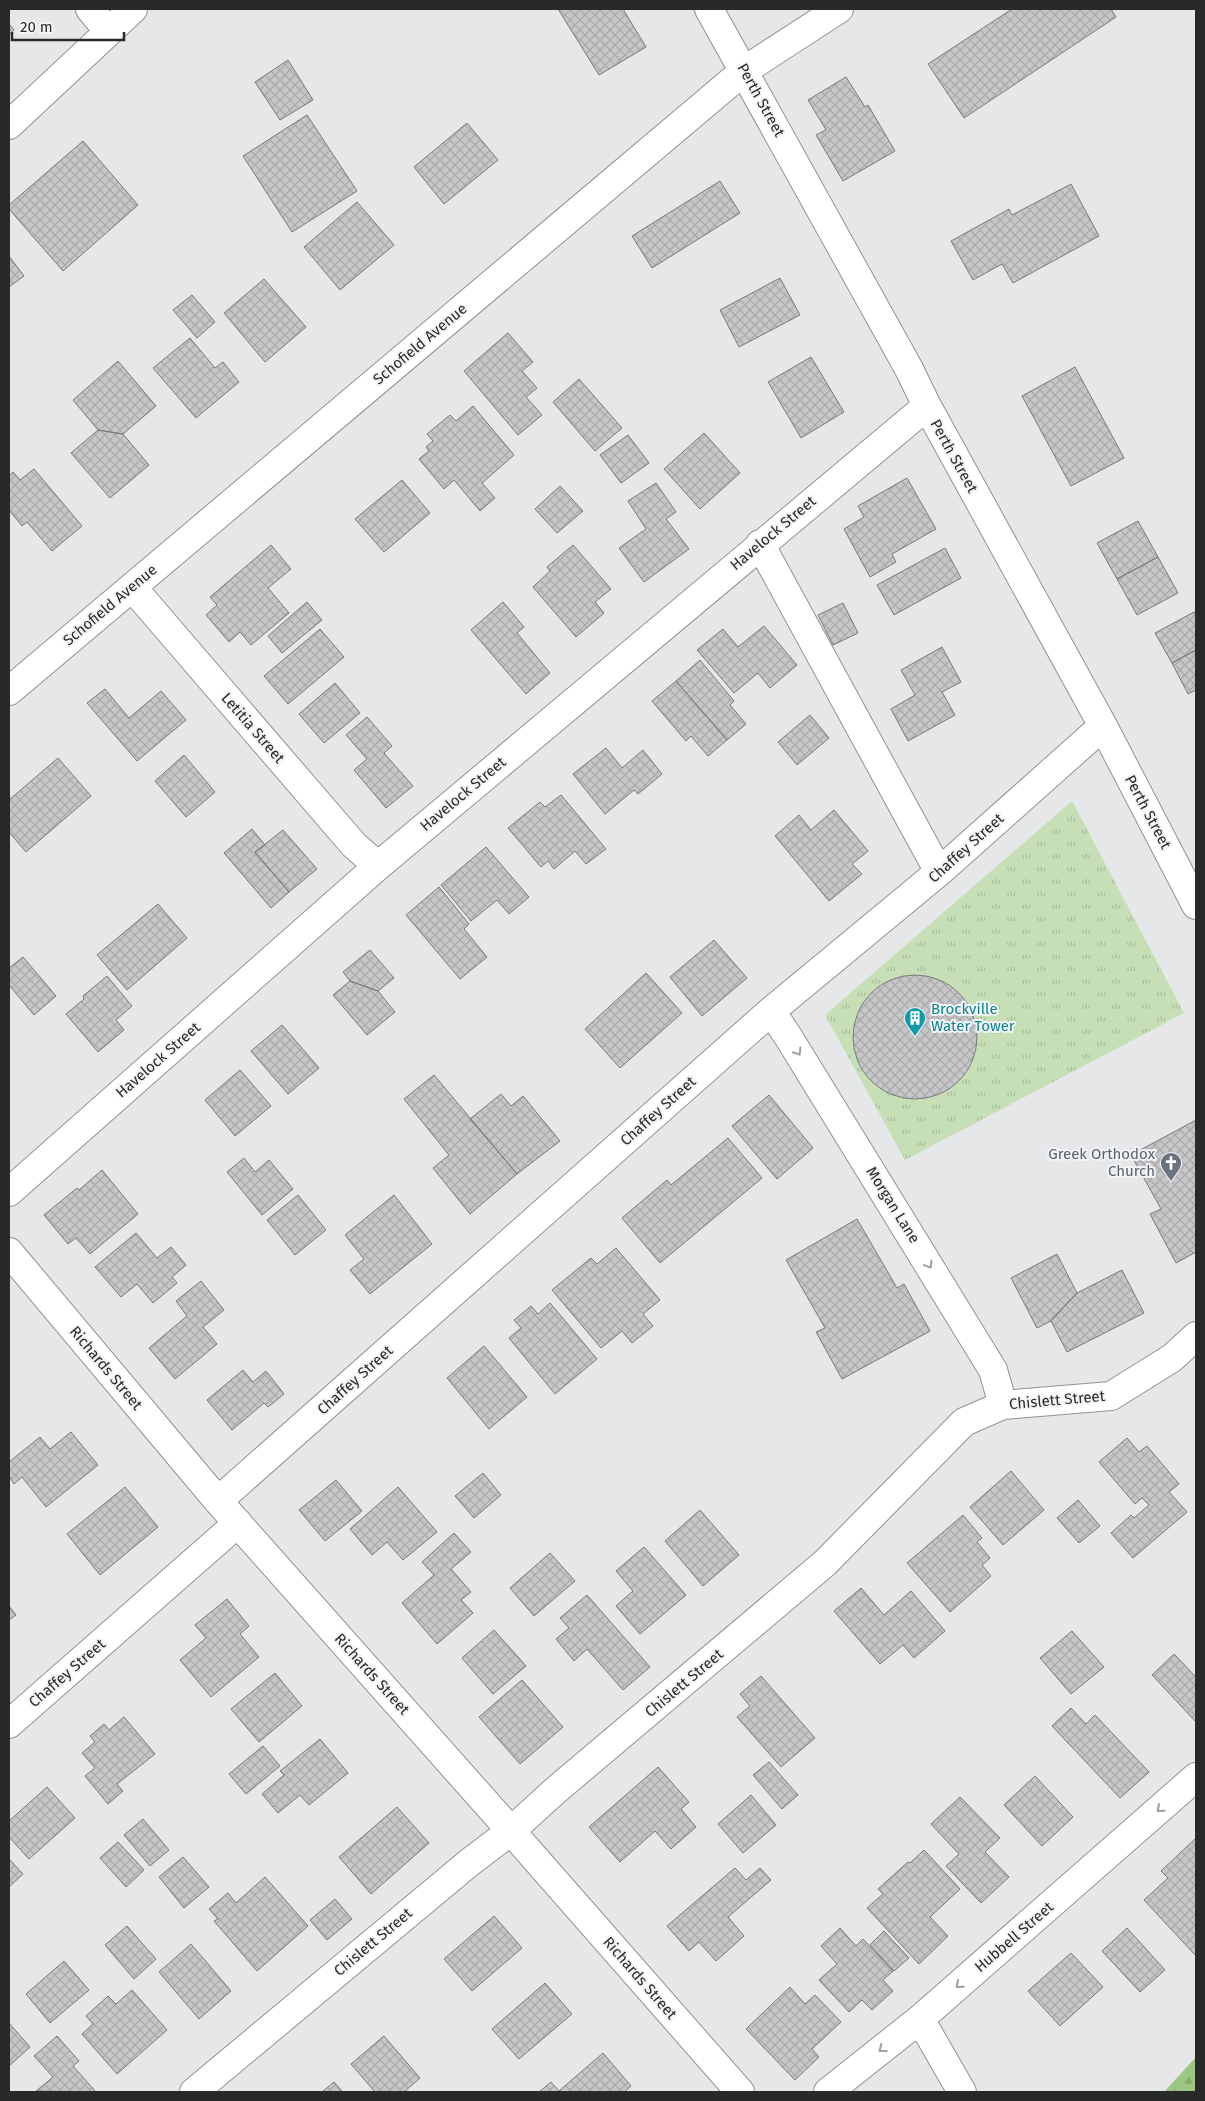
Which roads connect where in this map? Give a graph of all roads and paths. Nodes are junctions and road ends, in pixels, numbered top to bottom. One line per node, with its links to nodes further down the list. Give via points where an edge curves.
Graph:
1 (90, 9): 5 (street)
2 (133, 9): 5 (street)
3 (709, 9): 6 (street, Perth Street)
4 (840, 9): 6 (street, Schofield Avenue)
5 (108, 31): 7 (street)
6 (745, 70): 8 (street, Perth Street); 10 (street, Schofield Avenue)
7 (9, 124)
8 (927, 406): 9 (street, Havelock Street); 12 (street, Perth Street)
9 (760, 544): 13 (street, Havelock Street); 14 (street)
10 (132, 587): 11 (street, Schofield Avenue); 13 (street, Letitia Street, via 345,835)
11 (9, 691)
12 (1103, 726): 14 (street, Chaffey Street); 15 (street, Perth Street)
13 (378, 866): 17 (street, Havelock Street)
14 (939, 872): 16 (street, Chaffey Street)
15 (1196, 905)
16 (771, 1012): 20 (street, Morgan Lane, one-way to 20, via 993,1370); 21 (street, Chaffey Street)
17 (9, 1192)
18 (9, 1252): 21 (street, Richards Street)
19 (1196, 1336): 20 (street, Chislett Street, via 1172,1358 1111,1396)
20 (1003, 1405): 25 (street, Chislett Street, via 964,1422 825,1563)
21 (218, 1501): 22 (street, Richards Street)
22 (238, 1523): 23 (street, Chaffey Street); 25 (street, Richards Street)
23 (9, 1724)
24 (1196, 1777): 26 (street, Hubbell Street, one-way to 26)
25 (511, 1831): 27 (street, Chislett Street, via 462,1868); 28 (street, Richards Street)
26 (920, 2019): 29 (street, Hubbell Street, one-way to 29); 30 (street)
27 (194, 2092)
28 (740, 2092)
29 (828, 2092)
30 (962, 2092)

